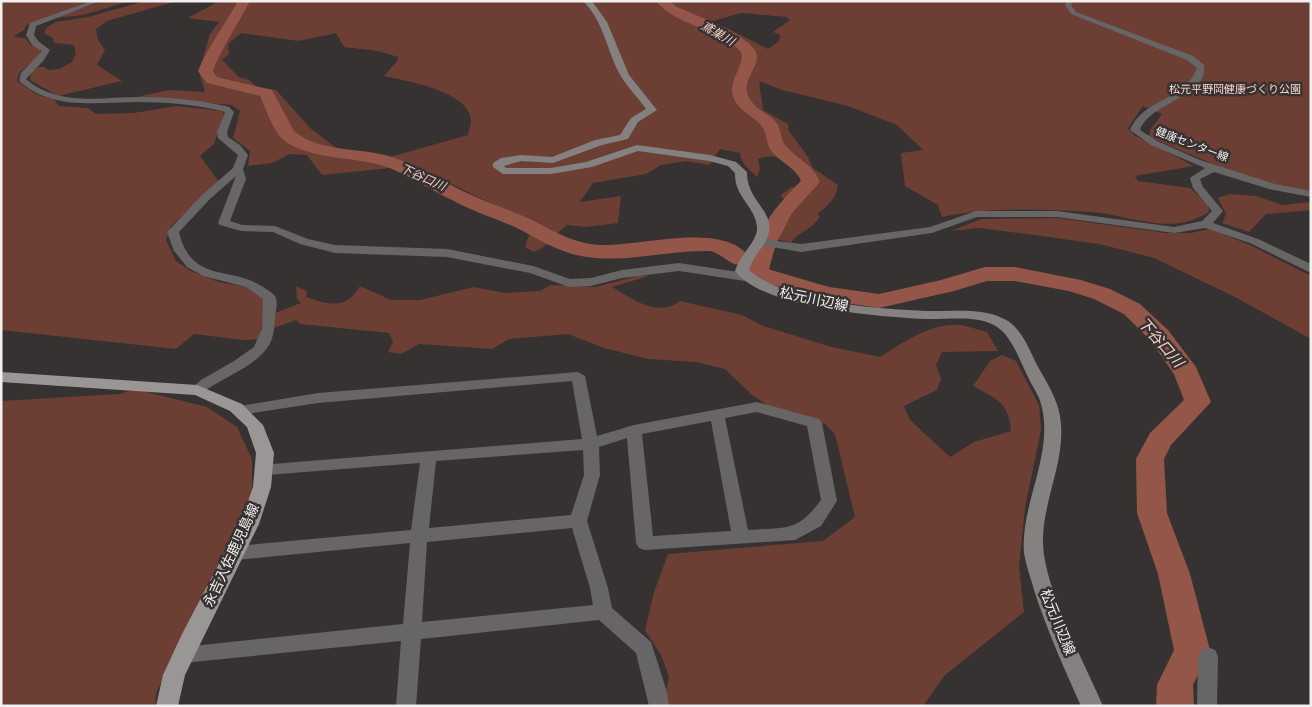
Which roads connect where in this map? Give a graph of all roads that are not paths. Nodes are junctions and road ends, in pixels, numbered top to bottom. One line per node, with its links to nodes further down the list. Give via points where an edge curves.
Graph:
1 (98, 1): 5 (street, via 33,25 30,35 35,44 46,50 44,56 25,72 22,79 26,84 55,98 155,100 226,109 230,112 222,132 224,138 243,155)
2 (587, 1): 8 (main road, via 605,22 622,70 652,110 637,116 628,125 624,137 600,142 553,160 521,158 505,160 497,165 503,171 551,172 588,165 637,148 732,164 741,172 742,194 763,219)
3 (1070, 1): 4 (street, 健康センター線, via 1069,9 1081,18 1200,64 1199,76 1190,88 1142,117 1135,130 1156,144)
4 (1215, 168): 6 (street, 健康センター線); 7 (street, via 1195,178 1196,185 1218,211)
5 (238, 169): 9 (street, via 241,179 224,223 241,228 275,229 304,242 335,249 447,253 533,270 569,283 679,267); 12 (street, via 177,226 173,232 175,247 192,267 223,279 250,284 269,297 272,310 269,328 262,346 245,361)
6 (1311, 194)
7 (1206, 224): 8 (street, via 1174,230 1057,214 976,214 932,230 802,248); 10 (street, via 1254,241)
8 (760, 242): 9 (main road)
9 (745, 268): 30 (main road, 松元川辺線, via 772,290 793,297 874,311 974,316 998,322 1011,330 1054,416 1036,508 1034,553 1048,602)
10 (1311, 269)
11 (1, 376): 12 (main road, 永吉入佐鹿児島線)
12 (197, 390): 13 (main road, 永吉入佐鹿児島線, via 220,398)
13 (239, 410): 16 (street, via 318,398 578,376); 18 (main road, 永吉入佐鹿児島線, via 255,425 264,445)
14 (717, 415): 15 (street); 20 (street); 20 (street, via 757,407 814,424 829,501 815,521 795,533)
15 (634, 430): 16 (street); 20 (street, via 645,543)
16 (591, 444): 17 (street); 19 (street, via 592,475)
17 (429, 456): 18 (street); 21 (street)
18 (266, 469): 22 (main road, 永吉入佐鹿児島線, via 262,489)
19 (578, 521): 21 (street); 23 (street)
20 (741, 536)
21 (419, 537): 22 (street); 24 (street)
22 (236, 553): 25 (main road, 永吉入佐鹿児島線)
23 (603, 612): 24 (street); 29 (street, via 644,648)
24 (411, 632): 25 (street); 28 (street)
25 (183, 655): 27 (main road, 永吉入佐鹿児島線)
26 (1208, 656): 31 (street)
27 (167, 706)
28 (406, 706)
29 (659, 706)
30 (1092, 706)
31 (1208, 706)

